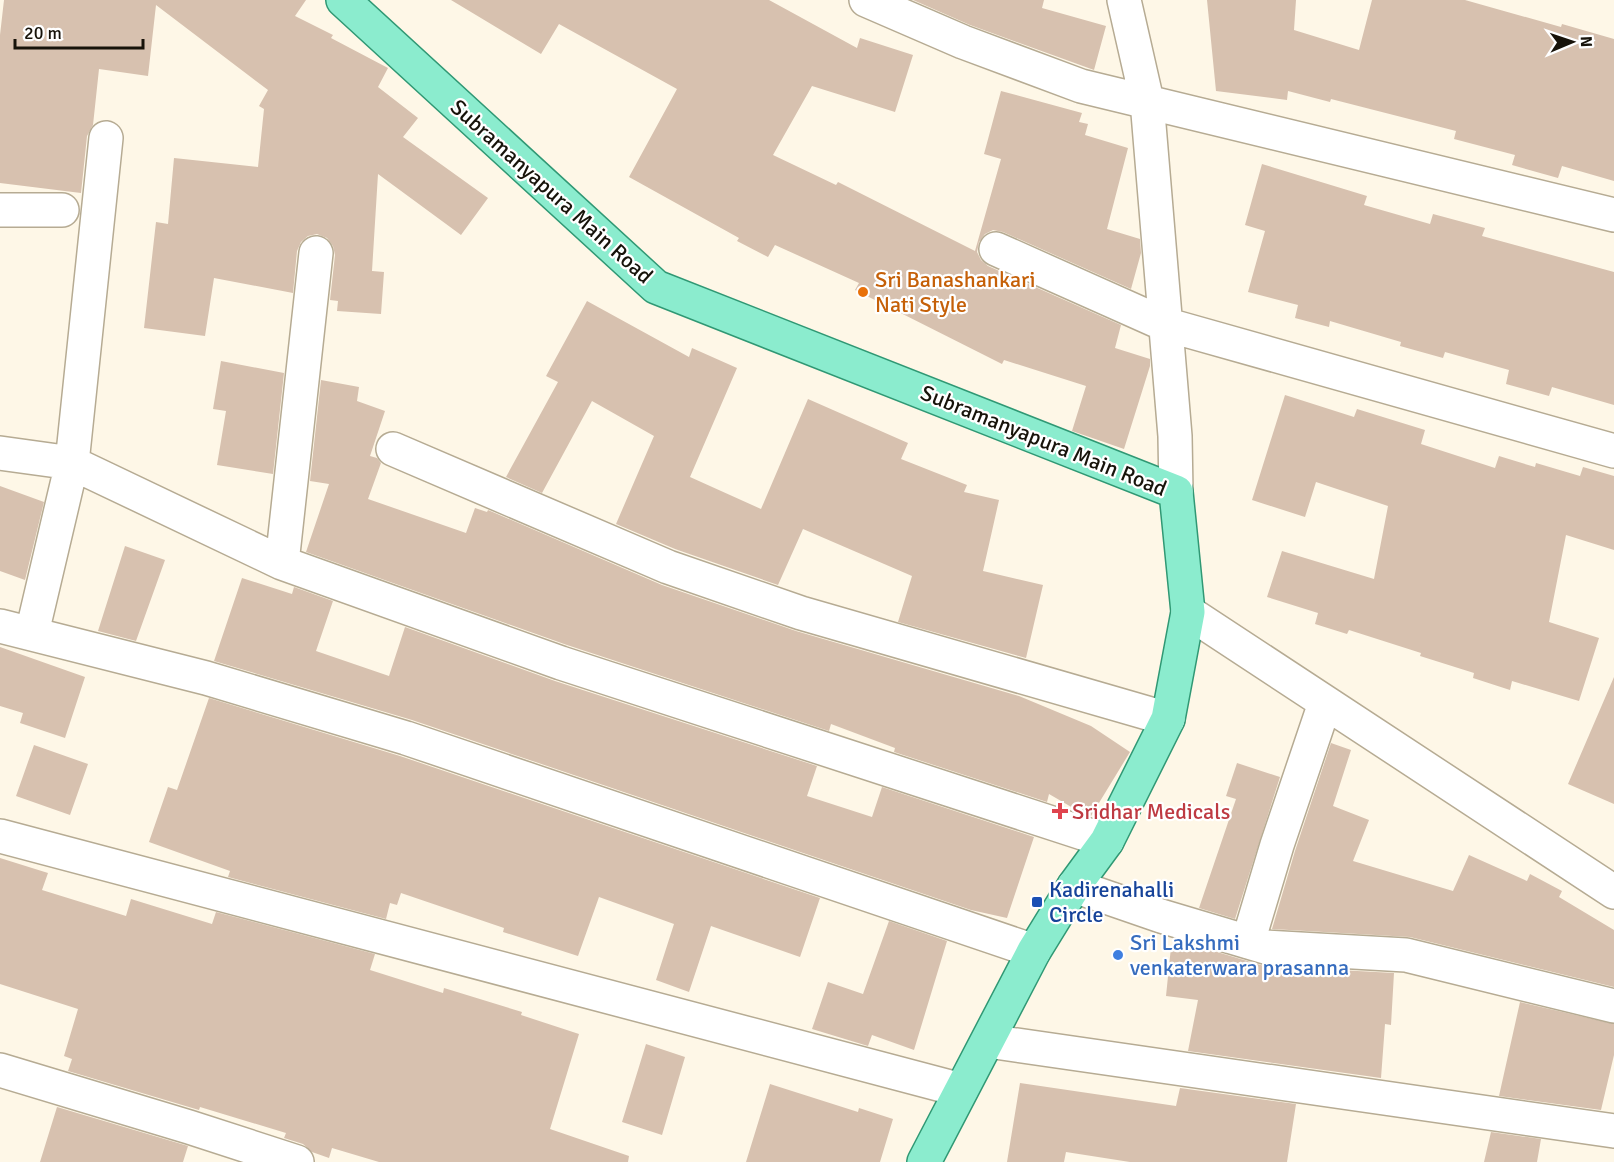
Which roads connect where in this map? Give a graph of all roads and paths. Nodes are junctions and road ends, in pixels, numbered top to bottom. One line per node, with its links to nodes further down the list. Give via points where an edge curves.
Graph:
1 (343, 0): 16 (main road, Subramanyapura Main Road, via 656,286)
2 (866, 0): 4 (street, via 1081,86)
3 (1124, 0): 4 (street)
4 (1147, 101): 8 (street); 11 (street)
5 (106, 138): 15 (street)
6 (0, 210): 7 (street)
7 (62, 210)
8 (1614, 215)
9 (996, 249): 11 (street)
10 (316, 253): 17 (street)
11 (1164, 324): 13 (street); 16 (street)
12 (393, 449): 22 (street, via 690,574 801,613)
13 (1614, 451)
14 (0, 453): 15 (street)
15 (72, 463): 17 (street); 20 (street)
16 (1176, 492): 18 (main road, Subramanyapura Main Road)
17 (282, 563): 24 (street, via 561,663)
18 (1188, 612): 21 (street); 22 (main road, Subramanyapura Main Road)
19 (0, 626): 20 (street)
20 (32, 633): 28 (street, via 206,678 406,738)
21 (1325, 703): 26 (street); 27 (street)
22 (1168, 719): 24 (main road, Subramanyapura Main Road)
23 (0, 836): 32 (street)
24 (1107, 841): 25 (main road, Subramanyapura Main Road)
25 (1074, 886): 27 (street); 28 (main road, Subramanyapura Main Road)
26 (1614, 892)
27 (1248, 942): 29 (street, via 1265,947 1406,955)
28 (1034, 951): 30 (main road, Subramanyapura Main Road)
29 (1614, 1006)
30 (988, 1041): 32 (main road, Subramanyapura Main Road); 33 (street)
31 (0, 1070): 34 (street)
32 (961, 1090): 35 (main road, Subramanyapura Main Road)
33 (1614, 1131)
34 (297, 1162)
35 (924, 1162)

